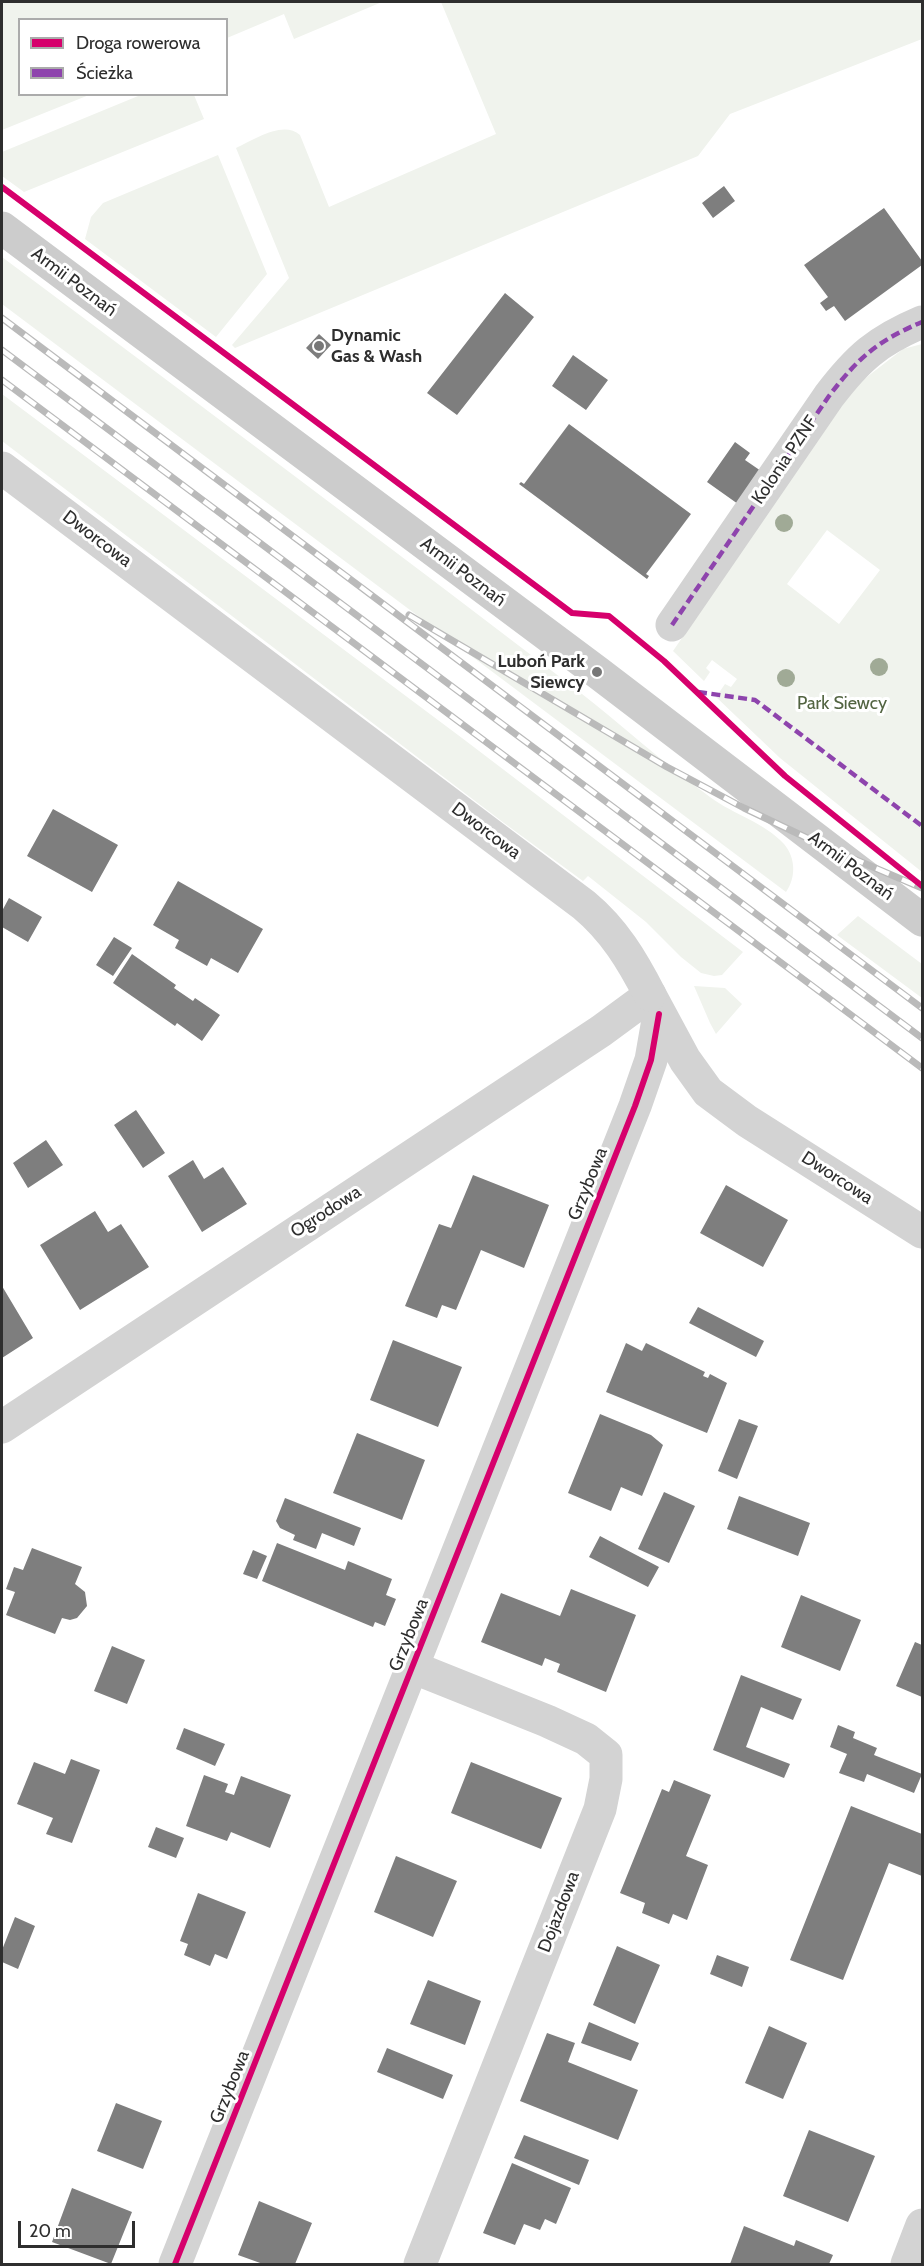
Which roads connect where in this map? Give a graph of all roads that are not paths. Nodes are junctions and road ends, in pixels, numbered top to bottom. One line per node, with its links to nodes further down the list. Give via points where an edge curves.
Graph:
1 (2, 228): 5 (main road, Armii Poznań, via 588,665)
2 (922, 322): 4 (street, Kolonia PZNF, via 872,348 850,369)
3 (2, 468): 6 (street, Dworcowa, via 584,904 615,935)
4 (672, 625)
5 (922, 920)
6 (654, 1004): 7 (street, Dworcowa, via 697,1078 714,1096); 8 (street, Ogrodowa, via 601,1031); 9 (street, Grzybowa, via 651,1060 635,1106)
7 (922, 1232)
8 (2, 1427)
9 (412, 1667): 11 (street, Grzybowa); 12 (street, Dojazdowa, via 547,1721 586,1739 606,1755 600,1809)
10 (922, 2225): 13 (street)
11 (175, 2265)
12 (420, 2265)
13 (907, 2265)

